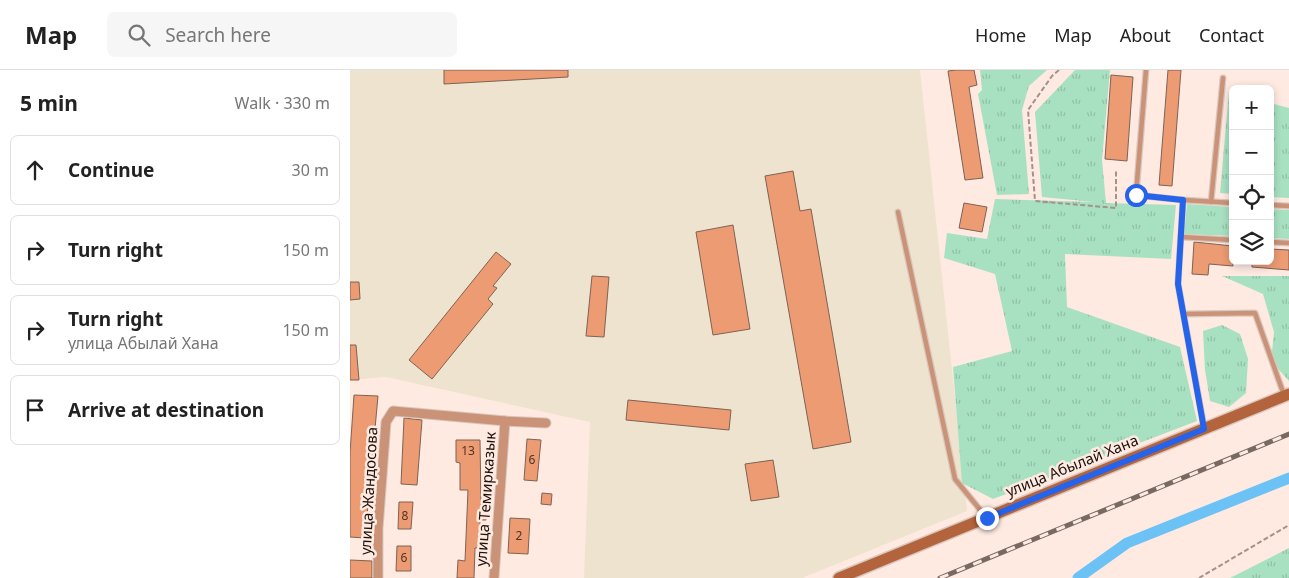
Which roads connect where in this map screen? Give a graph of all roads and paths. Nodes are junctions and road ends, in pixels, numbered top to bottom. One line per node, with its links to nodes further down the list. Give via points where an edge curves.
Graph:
1 (1059, 70): 4 (path, via 1028,110 1035,200 1116,208)
2 (1146, 70): 5 (lane, via 1136,195)
3 (1223, 78): 6 (lane)
4 (1116, 171)
5 (1183, 200): 6 (lane); 11 (lane)
6 (1212, 202): 7 (lane)
7 (1229, 203)
8 (1274, 205): 9 (lane)
9 (1289, 206)
10 (898, 212): 20 (lane, via 955,479)
11 (1181, 237): 12 (lane); 15 (lane, via 1178,284)
12 (1229, 240)
13 (1274, 242): 14 (lane)
14 (1289, 243)
15 (1184, 314): 16 (lane, via 1255,313); 19 (lane)
16 (1286, 395): 19 (main road, улица Абылай Хана)
17 (505, 421): 18 (street, улица Жандосова); 22 (street, улица Жандосова, via 393,411 386,422 378,529); 23 (street, улица Темирказык)
18 (546, 422)
19 (1204, 429): 20 (main road, улица Абылай Хана)
20 (987, 518): 24 (main road, улица Абылай Хана)
21 (1289, 525): 25 (path)
22 (378, 578)
23 (494, 578)
24 (839, 578)
25 (1199, 578)

